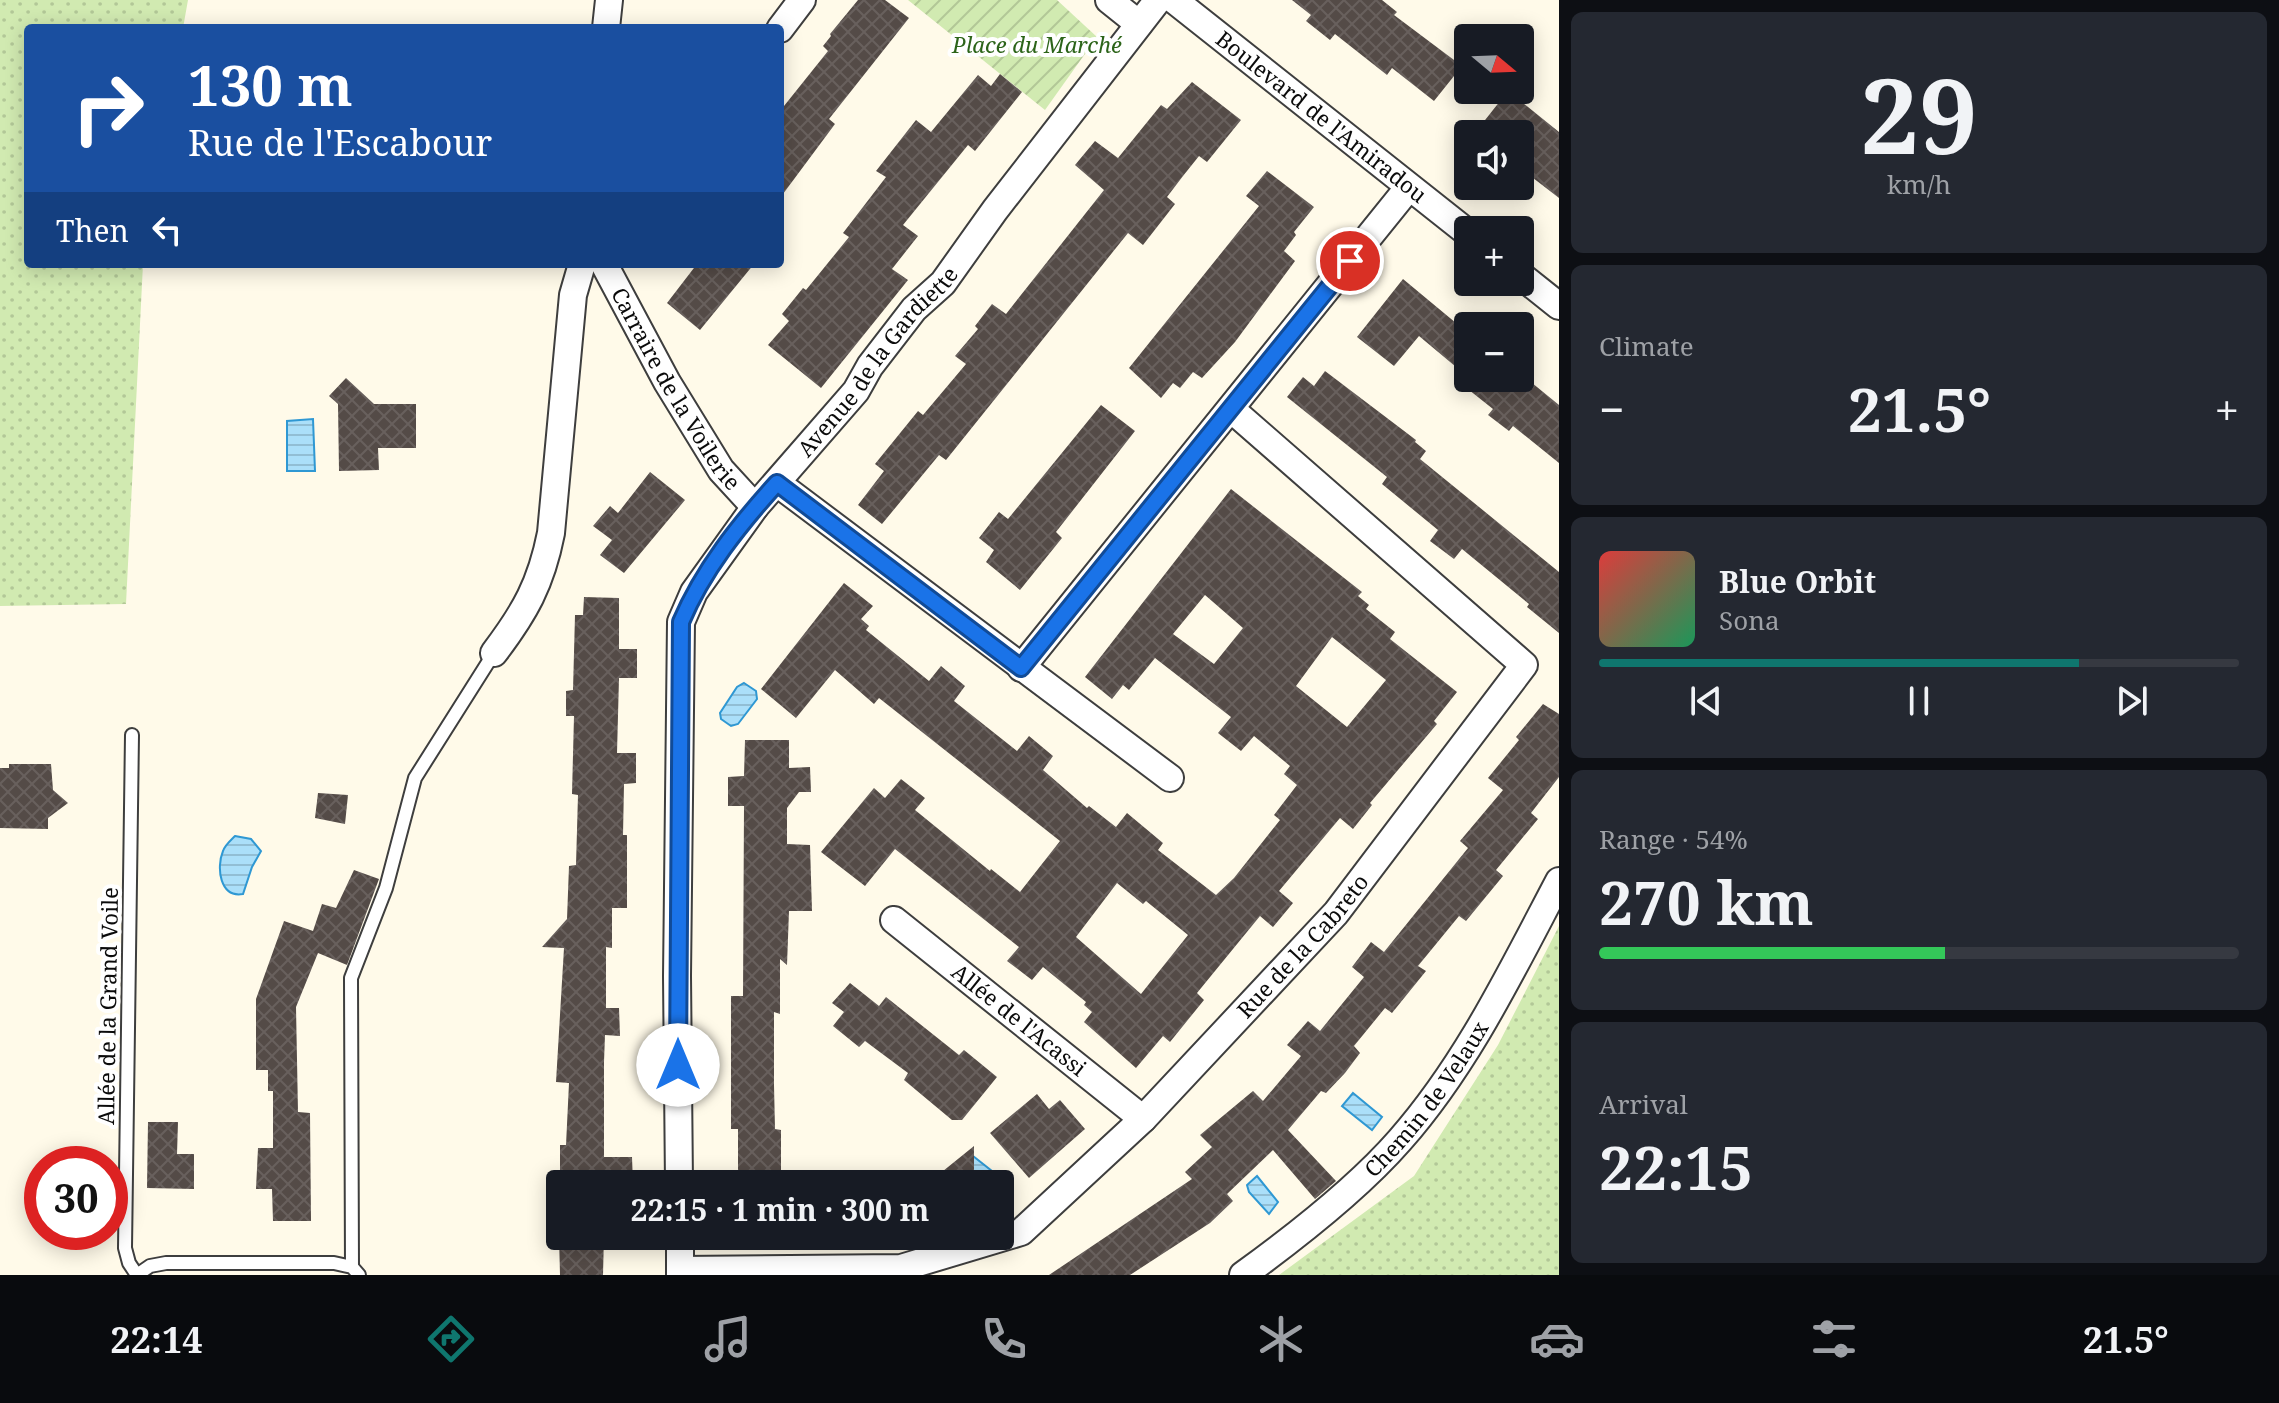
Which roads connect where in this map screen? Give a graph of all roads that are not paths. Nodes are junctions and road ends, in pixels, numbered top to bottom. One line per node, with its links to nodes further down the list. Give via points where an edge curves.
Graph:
1 (609, 0): 6 (street)
2 (802, 0): 7 (street)
3 (1109, 0): 8 (street)
4 (1158, 0): 8 (street, Avenue de la Gardiette)
5 (1174, 0): 9 (street, Boulevard de l'Amiradou)
6 (606, 24)
7 (784, 24)
8 (1139, 24): 16 (street, Avenue de la Gardiette, via 943,283 914,309 856,391)
9 (1409, 187): 10 (street, Boulevard de l'Amiradou); 15 (street)
10 (1454, 222)
11 (581, 268): 18 (street, via 573,295 544,569 522,616)
12 (606, 268): 17 (street, Carraire de la Voilerie, via 721,470)
13 (1534, 286): 14 (street)
14 (1559, 306)
15 (1231, 409): 19 (street); 24 (street, Rue de la Cabreto, via 1524,665 1336,913)
16 (777, 483): 17 (street, Avenue de la Gardiette); 19 (street)
17 (755, 507): 25 (street, Avenue de la Gardiette, via 694,592 681,622)
18 (494, 653): 27 (lane, via 415,778 386,888 351,978)
19 (1021, 668): 21 (street)
20 (132, 735): 29 (lane, Allée de la Grand Voile, via 125,1248)
21 (1170, 778)
22 (1559, 881): 30 (street, Chemin de Velaux, via 1495,1004 1417,1119 1353,1185)
23 (894, 920): 24 (street, Allée de l'Acassi)
24 (1143, 1119): 28 (street, Rue de la Cabreto, via 1021,1232 901,1268)
25 (679, 1170)
26 (680, 1250): 28 (street)
27 (355, 1271): 29 (lane, Allée de la Grand Voile, via 334,1263 166,1263)
28 (680, 1273)
29 (137, 1275)
30 (1243, 1275)

